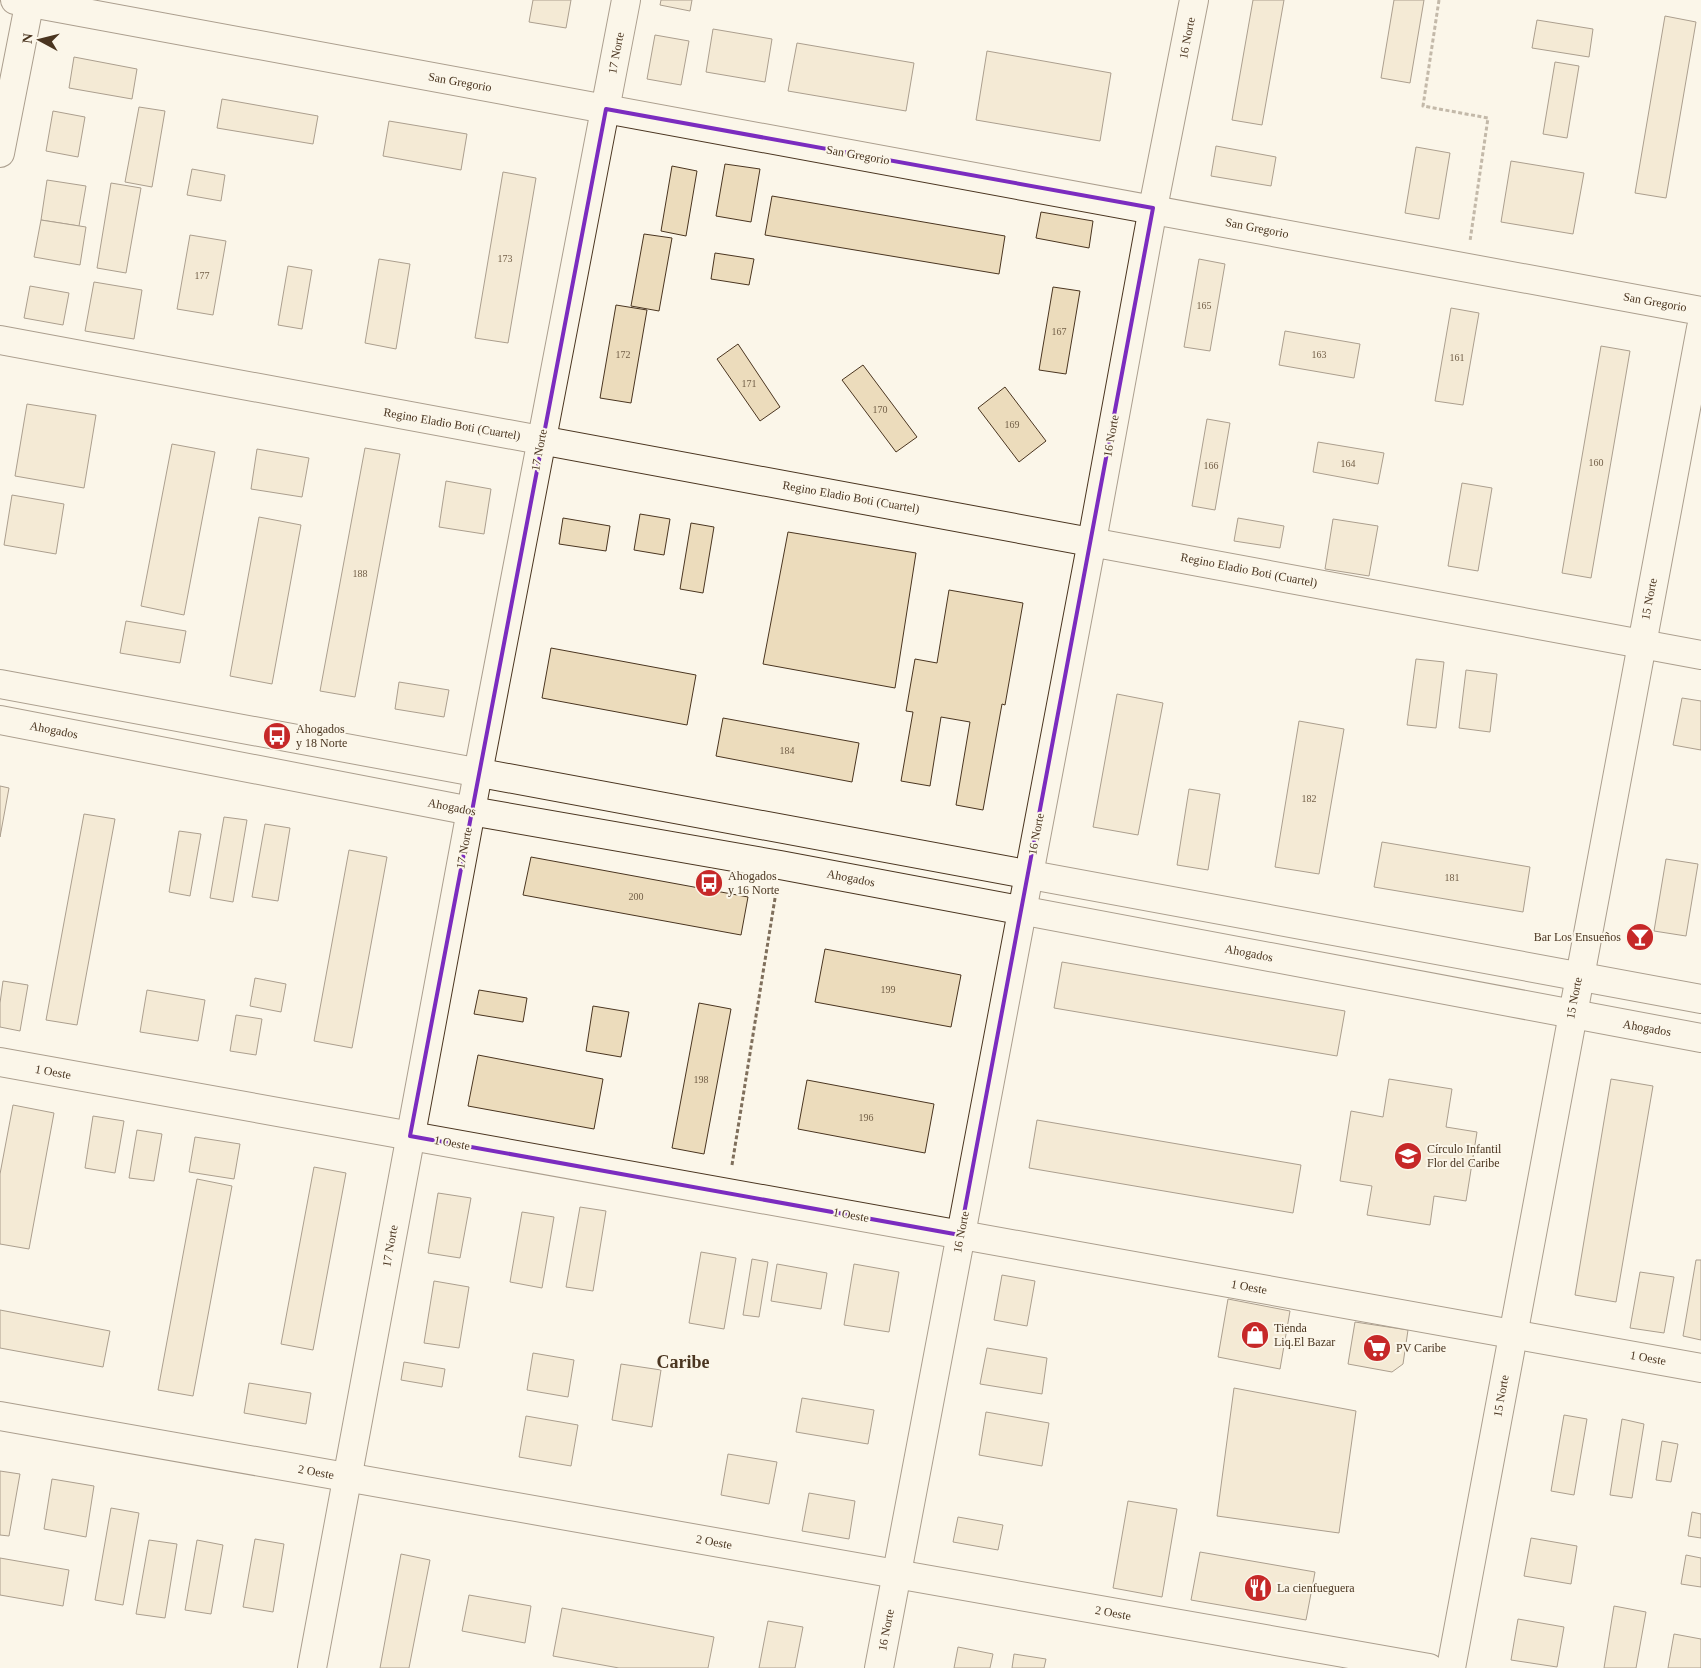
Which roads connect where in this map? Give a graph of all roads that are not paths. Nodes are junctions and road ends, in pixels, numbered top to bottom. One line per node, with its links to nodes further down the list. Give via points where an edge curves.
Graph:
1 (626, 0): 4 (street, 17 Norte)
2 (1194, 0): 6 (street, 16 Norte)
3 (25, 1): 4 (street, San Gregorio); 5 (street)
4 (606, 109): 6 (street, San Gregorio); 10 (street, 17 Norte)
5 (0, 153)
6 (1152, 208): 7 (street, San Gregorio); 11 (street, 16 Norte)
7 (1701, 311)
8 (1701, 328): 12 (street, 15 Norte)
9 (0, 340): 10 (street, Regino Eladio Boti (Cuartel))
10 (541, 440): 11 (street, Regino Eladio Boti (Cuartel)); 16 (street, 17 Norte)
11 (1092, 541): 12 (street, Regino Eladio Boti (Cuartel)); 18 (street, 16 Norte)
12 (1641, 643): 13 (street, Regino Eladio Boti (Cuartel)); 20 (street, 15 Norte)
13 (1701, 654)
14 (0, 684): 16 (street)
15 (0, 720): 17 (street, Ahogados)
16 (478, 773): 17 (street, 17 Norte); 18 (street)
17 (471, 811): 19 (street, Ahogados); 25 (street, 17 Norte)
18 (1028, 876): 19 (street, 16 Norte); 20 (street)
19 (1022, 910): 22 (street, Ahogados); 26 (street, 16 Norte)
20 (1578, 977): 21 (street); 22 (street, 15 Norte)
21 (1701, 999)
22 (1571, 1014): 23 (street, Ahogados); 27 (street, 15 Norte)
23 (1701, 1038)
24 (0, 1062): 25 (street, 1 Oeste)
25 (410, 1136): 26 (street, 1 Oeste); 30 (street, 17 Norte)
26 (960, 1235): 27 (street, 1 Oeste); 31 (street, 16 Norte)
27 (1512, 1334): 28 (street, 1 Oeste); 35 (street, 15 Norte)
28 (1701, 1368)
29 (0, 1416): 30 (street, 2 Oeste)
30 (348, 1477): 31 (street, 2 Oeste); 32 (street, 17 Norte)
31 (897, 1575): 33 (street, 16 Norte); 34 (street, 2 Oeste)
32 (312, 1668)
33 (879, 1668)
34 (1429, 1668)
35 (1451, 1668)

